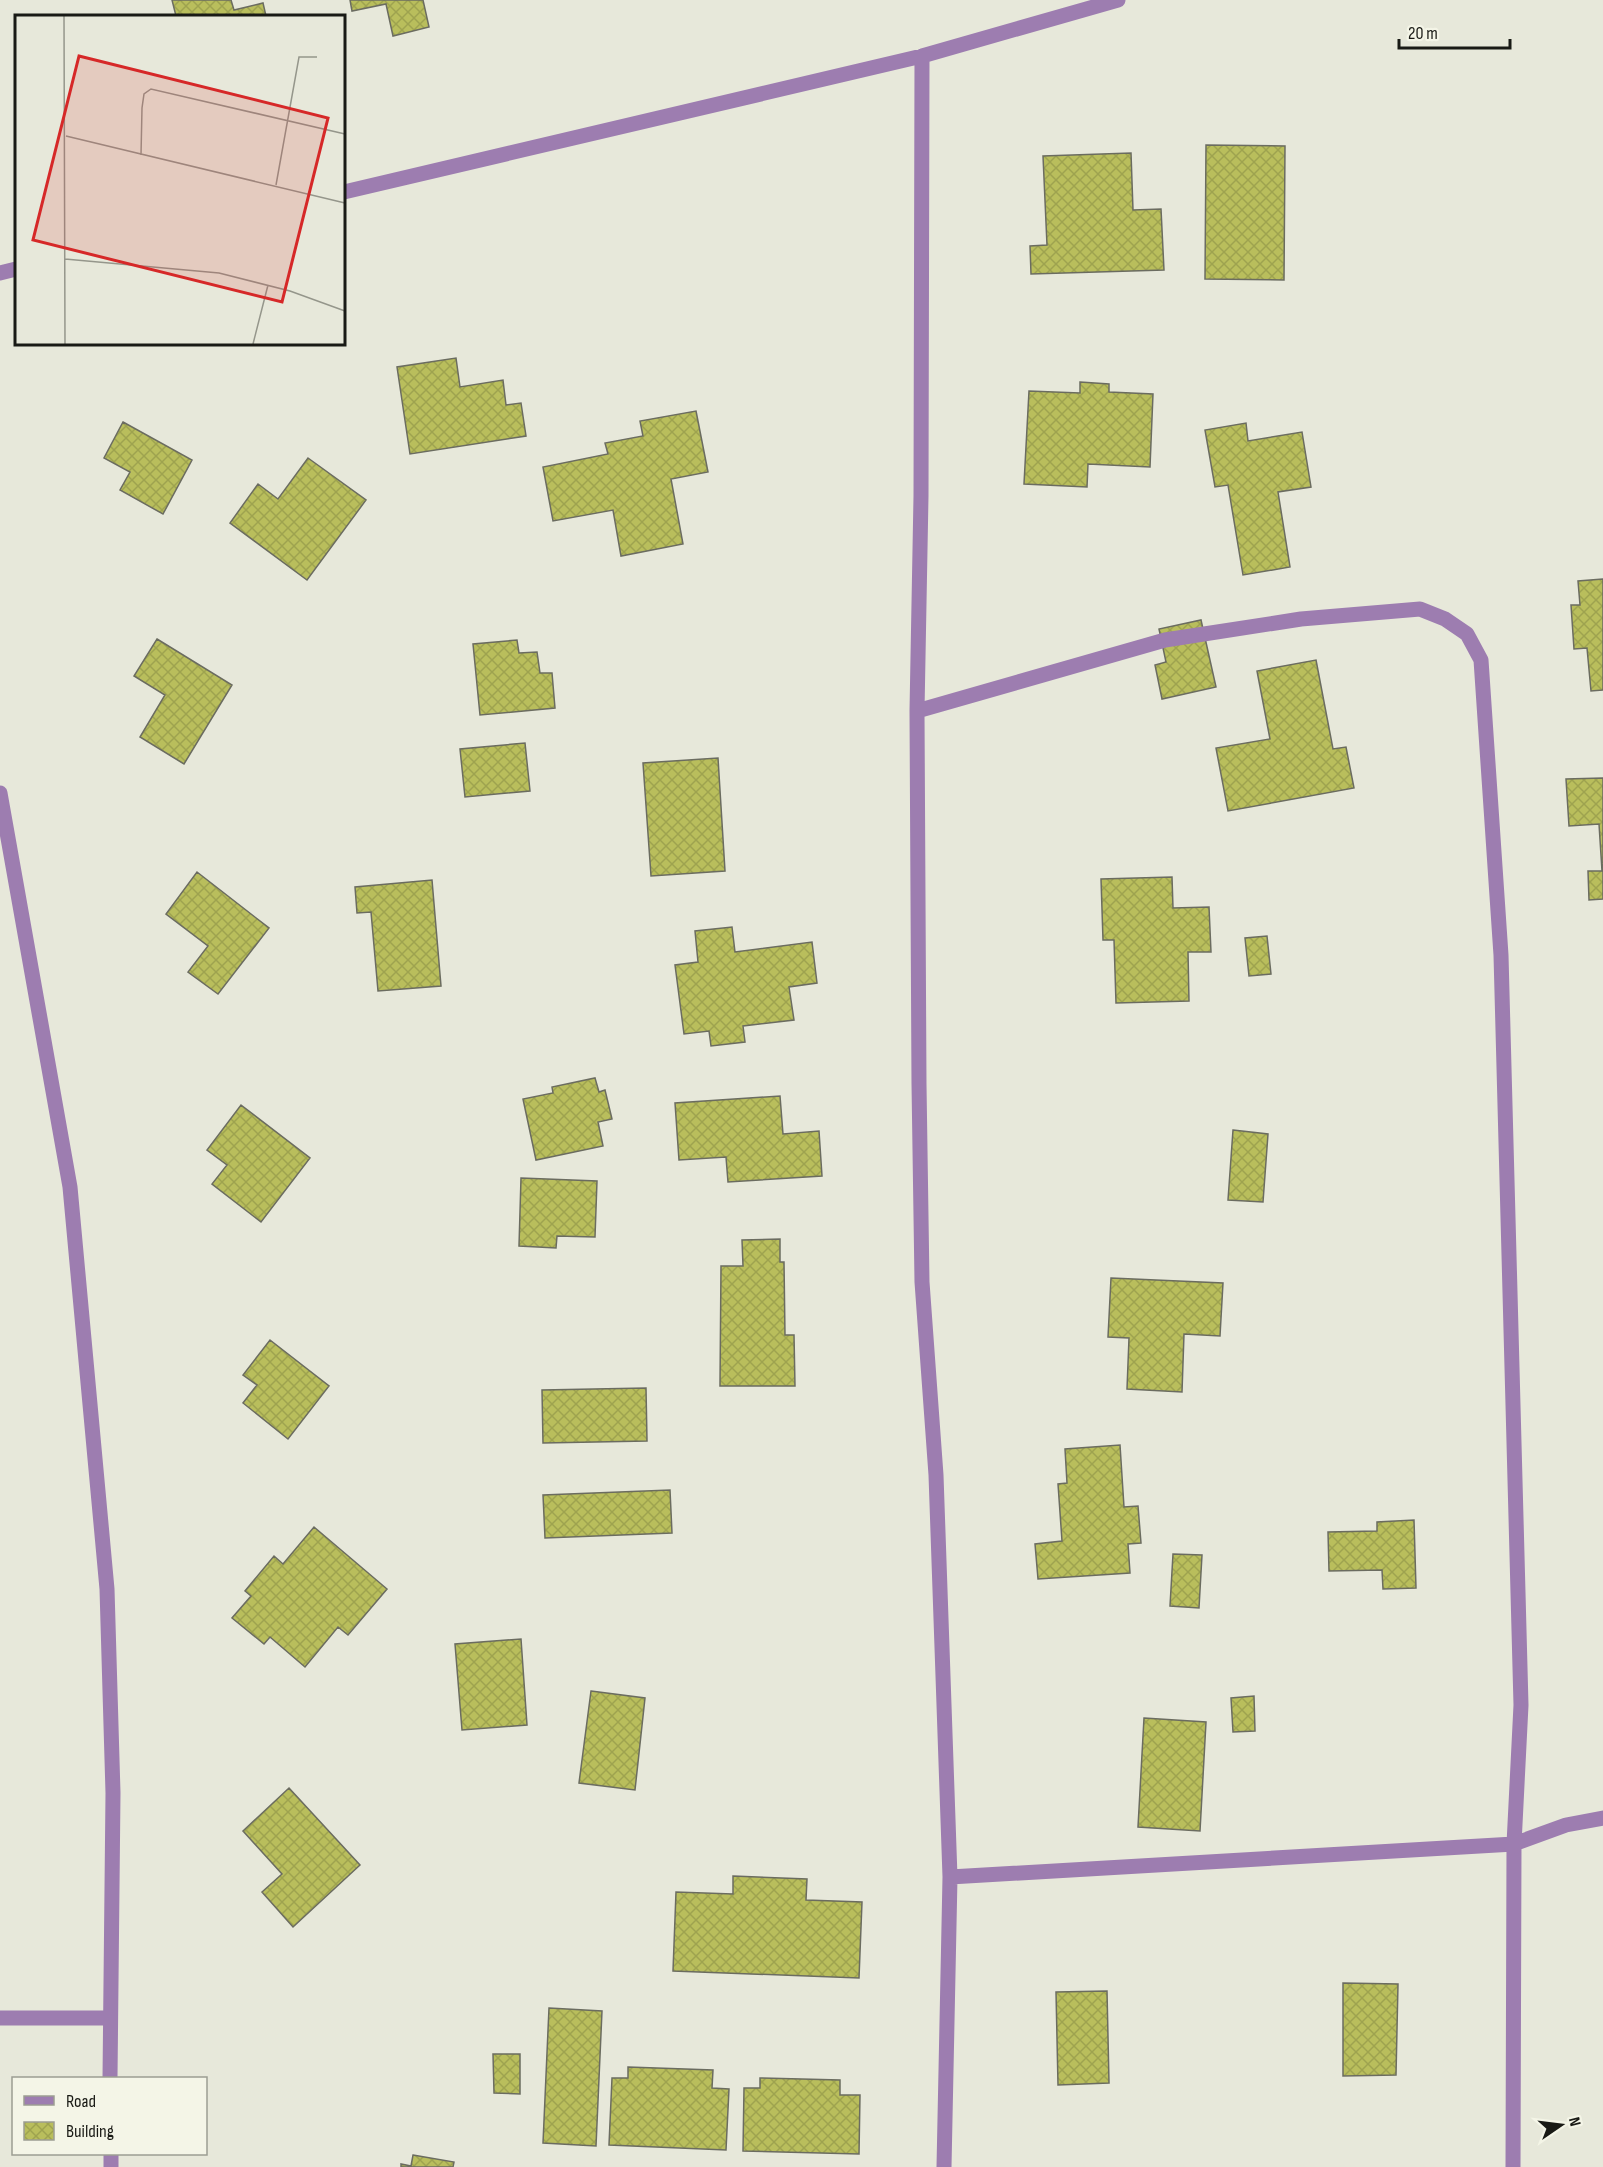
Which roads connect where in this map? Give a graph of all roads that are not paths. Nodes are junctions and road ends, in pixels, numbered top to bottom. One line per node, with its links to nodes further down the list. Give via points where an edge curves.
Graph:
1 (1118, 0): 2 (street)
2 (922, 56): 3 (street); 6 (street)
3 (345, 192)
4 (15, 269): 5 (street)
5 (0, 273)
6 (917, 711): 9 (street, via 1165,640 1301,619 1420,609 1445,619 1467,634 1475,646 1481,660 1501,955 1521,1705); 10 (street, via 922,1282 936,1475)
7 (0, 793): 12 (street, via 70,1187 107,1589 113,1793)
8 (1603, 1818): 9 (street, via 1566,1825)
9 (1514, 1844): 10 (street); 15 (street)
10 (950, 1877): 14 (street)
11 (0, 2018): 12 (street)
12 (110, 2018): 13 (street)
13 (110, 2077)
14 (944, 2167)
15 (1514, 2167)

